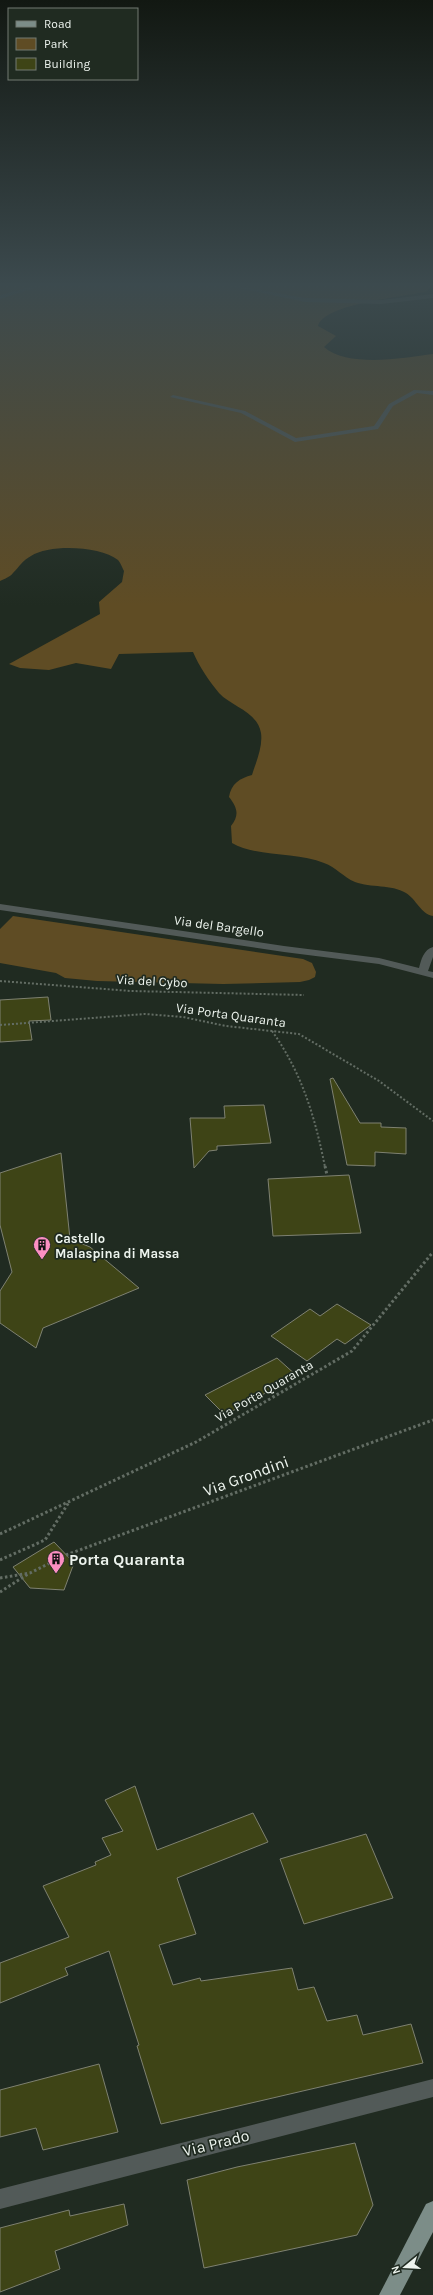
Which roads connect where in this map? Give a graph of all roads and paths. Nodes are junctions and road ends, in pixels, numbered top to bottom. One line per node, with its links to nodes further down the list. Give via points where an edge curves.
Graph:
1 (412, 392): 2 (street, via 391,405 376,428 295,440 243,412)
2 (173, 397)
3 (0, 907): 5 (street, Via del Bargello, via 284,950 379,961)
4 (433, 950): 5 (street, via 427,957)
5 (428, 973)
6 (0, 981): 7 (path, Via del Cybo, via 131,991)
7 (304, 995)
8 (0, 1025): 9 (path, Via Porta Quaranta, via 145,1014 183,1017 226,1026)
9 (272, 1031): 10 (path, Via Porta Quaranta, via 299,1034 335,1054 379,1081); 11 (path, via 293,1059 310,1097)
10 (433, 1121)
11 (327, 1175)
12 (433, 1252): 14 (path, Via Porta Quaranta, via 352,1351 196,1442)
13 (433, 1420): 16 (path, Via Grondini)
14 (69, 1501): 15 (path, Via Porta Quaranta); 18 (path, via 45,1540)
15 (0, 1534)
16 (66, 1555)
17 (60, 1558): 19 (path)
18 (0, 1560)
19 (30, 1573): 20 (path); 21 (path)
20 (0, 1578)
21 (0, 1592)
22 (433, 2088): 23 (street, Via Prado)
23 (0, 2199)
24 (433, 2210): 25 (main road)
25 (391, 2294)

